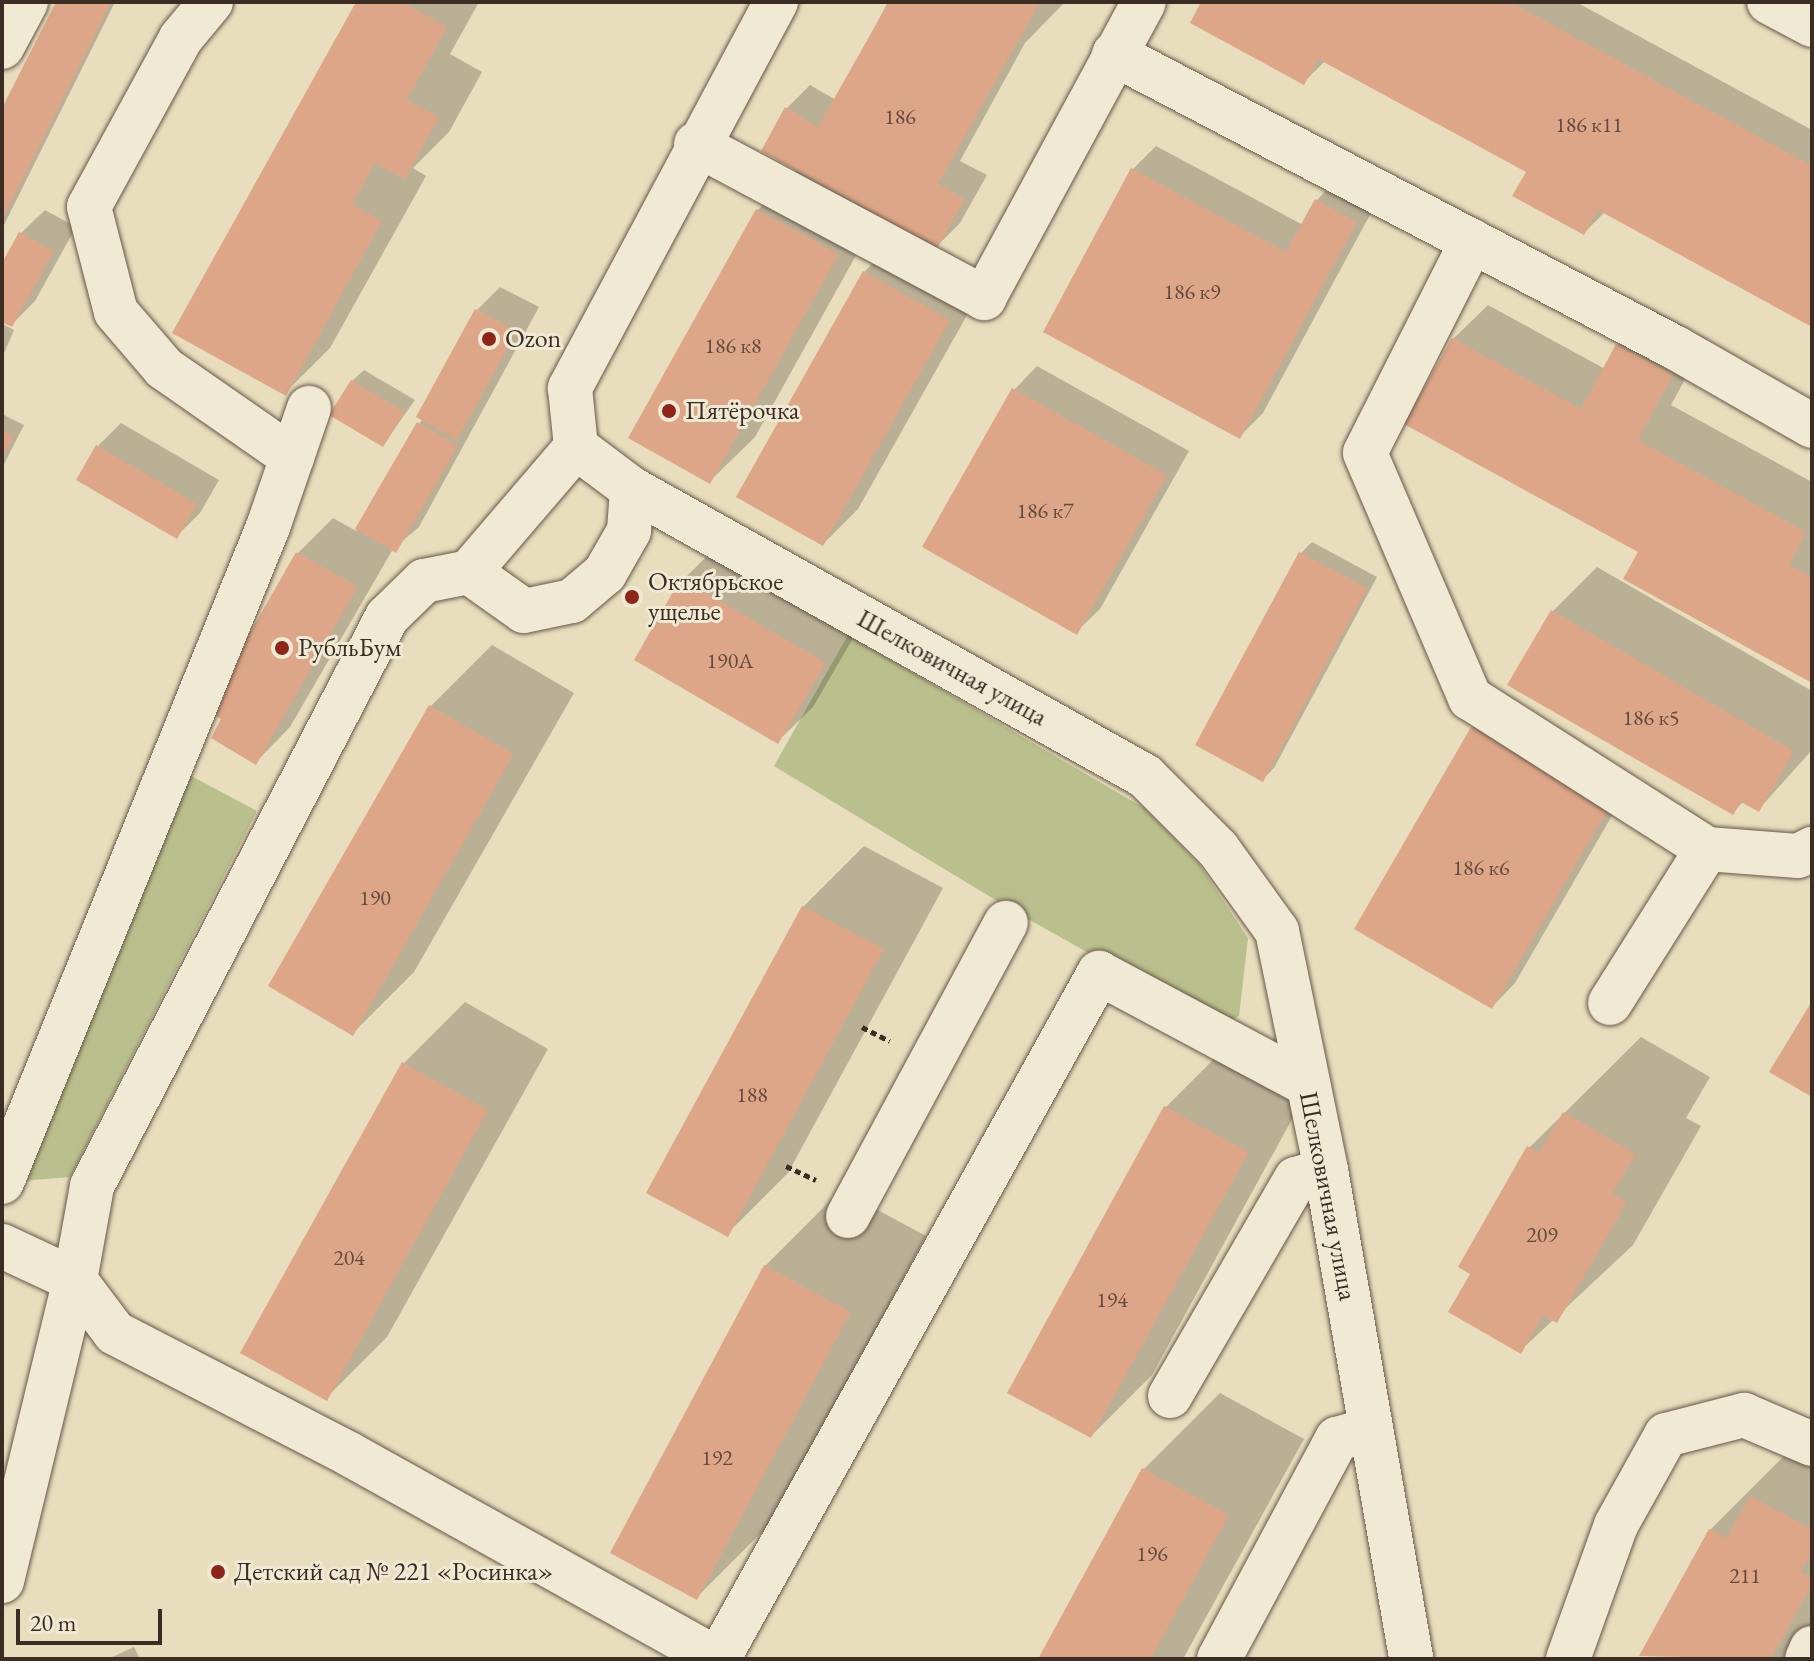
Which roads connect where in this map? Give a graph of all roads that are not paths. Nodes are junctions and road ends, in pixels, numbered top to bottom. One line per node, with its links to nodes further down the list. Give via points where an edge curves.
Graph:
1 (26, 2): 7 (street)
2 (211, 2): 14 (street, via 181,38 89,207 116,312 164,368)
3 (776, 2): 9 (street)
4 (1144, 2): 8 (street)
5 (1769, 2): 6 (street)
6 (1812, 25)
7 (2, 47)
8 (1114, 54): 9 (street, via 984,298); 10 (street)
9 (696, 144): 13 (street, via 570,388)
10 (1472, 241): 12 (street); 17 (street, via 1365,453 1470,698)
11 (309, 408): 14 (street)
12 (1812, 426)
13 (576, 447): 15 (street, Шелковичная улица); 16 (street)
14 (292, 457): 23 (street)
15 (632, 489): 16 (street, via 629,531 605,573 572,601 524,611); 21 (street, Шелковичная улица, via 1145,776 1218,849 1277,931)
16 (469, 572): 26 (street, via 424,581 387,617 92,1186)
17 (1707, 849): 18 (street, via 1798,856); 20 (street)
18 (1812, 849)
19 (1006, 923): 24 (street)
20 (1610, 1003)
21 (1307, 1084): 22 (street, Шелковичная улица); 32 (street, via 1099,973)
22 (1326, 1170): 27 (street, via 1296,1179); 28 (street, Шелковичная улица)
23 (2, 1182)
24 (848, 1216)
25 (2, 1246): 26 (street)
26 (75, 1280): 30 (street); 32 (street, via 115,1333 349,1454)
27 (1170, 1396)
28 (1369, 1430): 33 (street, via 1337,1439); 34 (street, Шелковичная улица)
29 (1812, 1444): 35 (street, via 1744,1415 1666,1435 1616,1525)
30 (2, 1581)
31 (1812, 1648): 36 (street)
32 (718, 1659)
33 (1219, 1659)
34 (1411, 1659)
35 (1568, 1659)
36 (1807, 1659)

